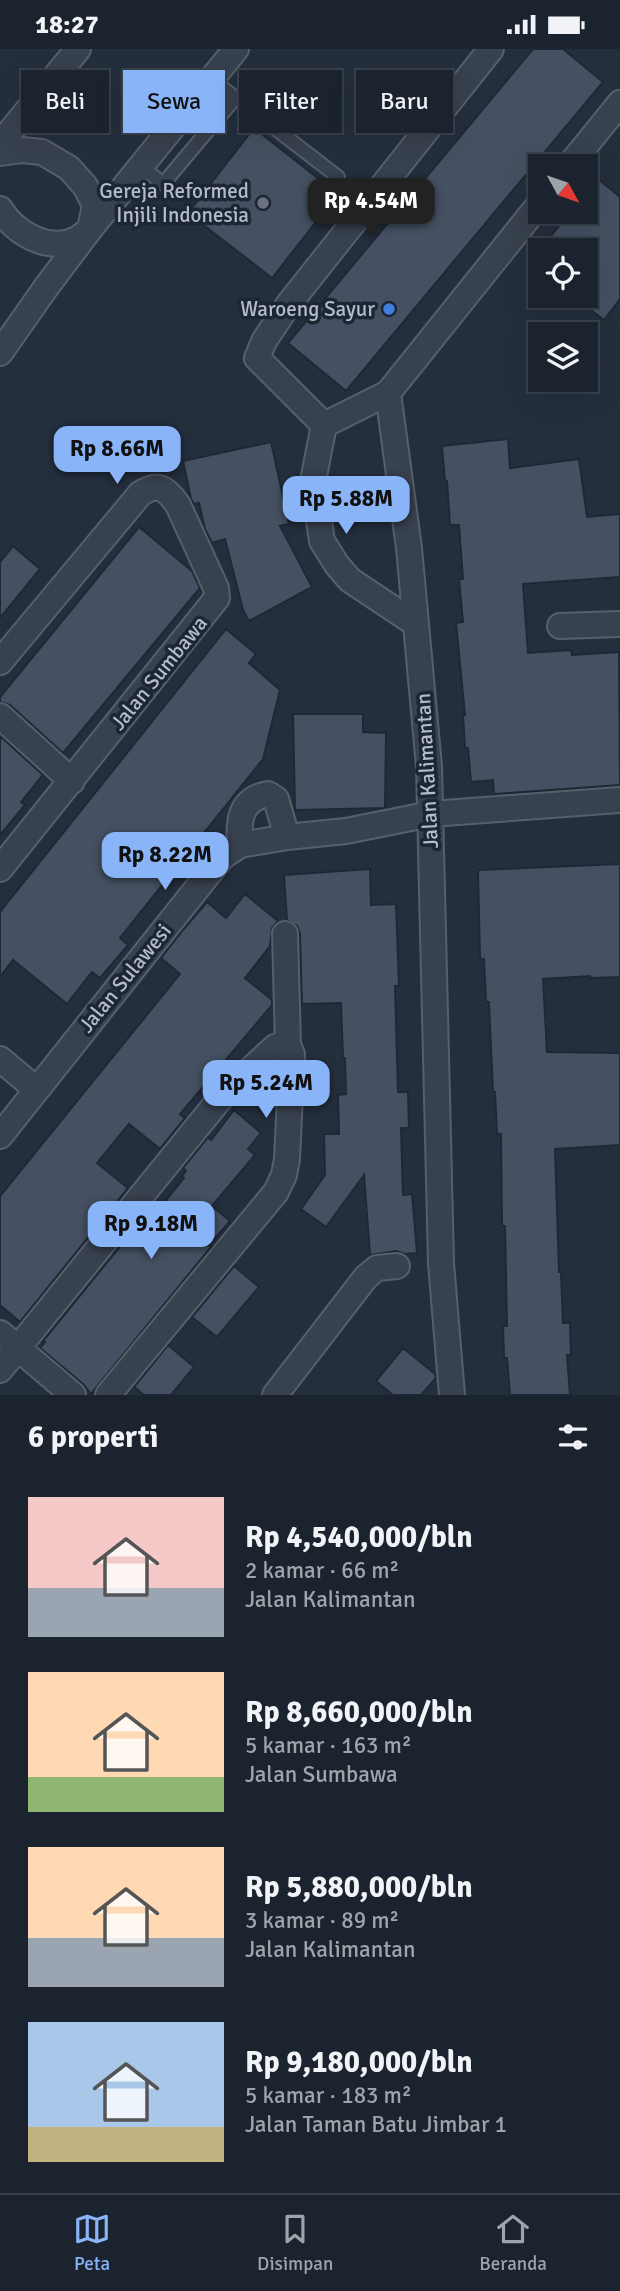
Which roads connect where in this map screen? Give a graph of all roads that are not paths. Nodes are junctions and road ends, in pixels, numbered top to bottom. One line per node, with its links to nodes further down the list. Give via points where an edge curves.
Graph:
1 (78, 49): 9 (street)
2 (236, 49): 4 (street)
3 (491, 49): 19 (street, via 264,341 257,358)
4 (218, 70)
5 (225, 89): 6 (lane)
6 (236, 97): 12 (lane, via 163,184); 13 (lane)
7 (620, 103): 11 (street)
8 (168, 133): 12 (street)
9 (0, 144)
10 (0, 153): 16 (street, via 42,152 69,168 95,205)
11 (579, 154)
12 (141, 166): 16 (street)
13 (338, 177)
14 (0, 209): 16 (street, via 35,241 61,244)
15 (528, 218): 18 (street)
16 (90, 229): 17 (street)
17 (0, 353)
18 (388, 393): 19 (street); 20 (street, Jalan Kalimantan)
19 (324, 425): 21 (street, via 313,481 322,541 350,580)
20 (412, 585): 21 (street); 22 (street, Jalan Kalimantan)
21 (394, 609): 22 (street)
22 (416, 624): 29 (street, Jalan Kalimantan)
23 (620, 624): 24 (street)
24 (560, 626)
25 (0, 662): 27 (street, Jalan Sumbawa, via 140,494 150,487 170,493 217,598)
26 (0, 716): 27 (street)
27 (72, 781): 32 (street, Jalan Sumbawa)
28 (620, 800): 29 (street)
29 (431, 814): 30 (street); 44 (street, Jalan Kalimantan, via 440,1263)
30 (287, 837): 31 (street); 31 (street, via 276,799 268,793 246,807 238,822)
31 (240, 845): 36 (street, Jalan Sulawesi, via 222,857)
32 (0, 869)
33 (285, 934): 34 (street)
34 (281, 1046): 39 (street, via 225,1094); 42 (street, via 292,1054 287,1159 276,1192)
35 (0, 1059): 36 (street)
36 (36, 1089): 37 (street, Jalan Sulawesi)
37 (0, 1136)
38 (397, 1266): 43 (street, via 377,1268 366,1277)
39 (9, 1340): 40 (street); 41 (street)
40 (0, 1370)
41 (73, 1395)
42 (108, 1395)
43 (275, 1395)
44 (452, 1395)

